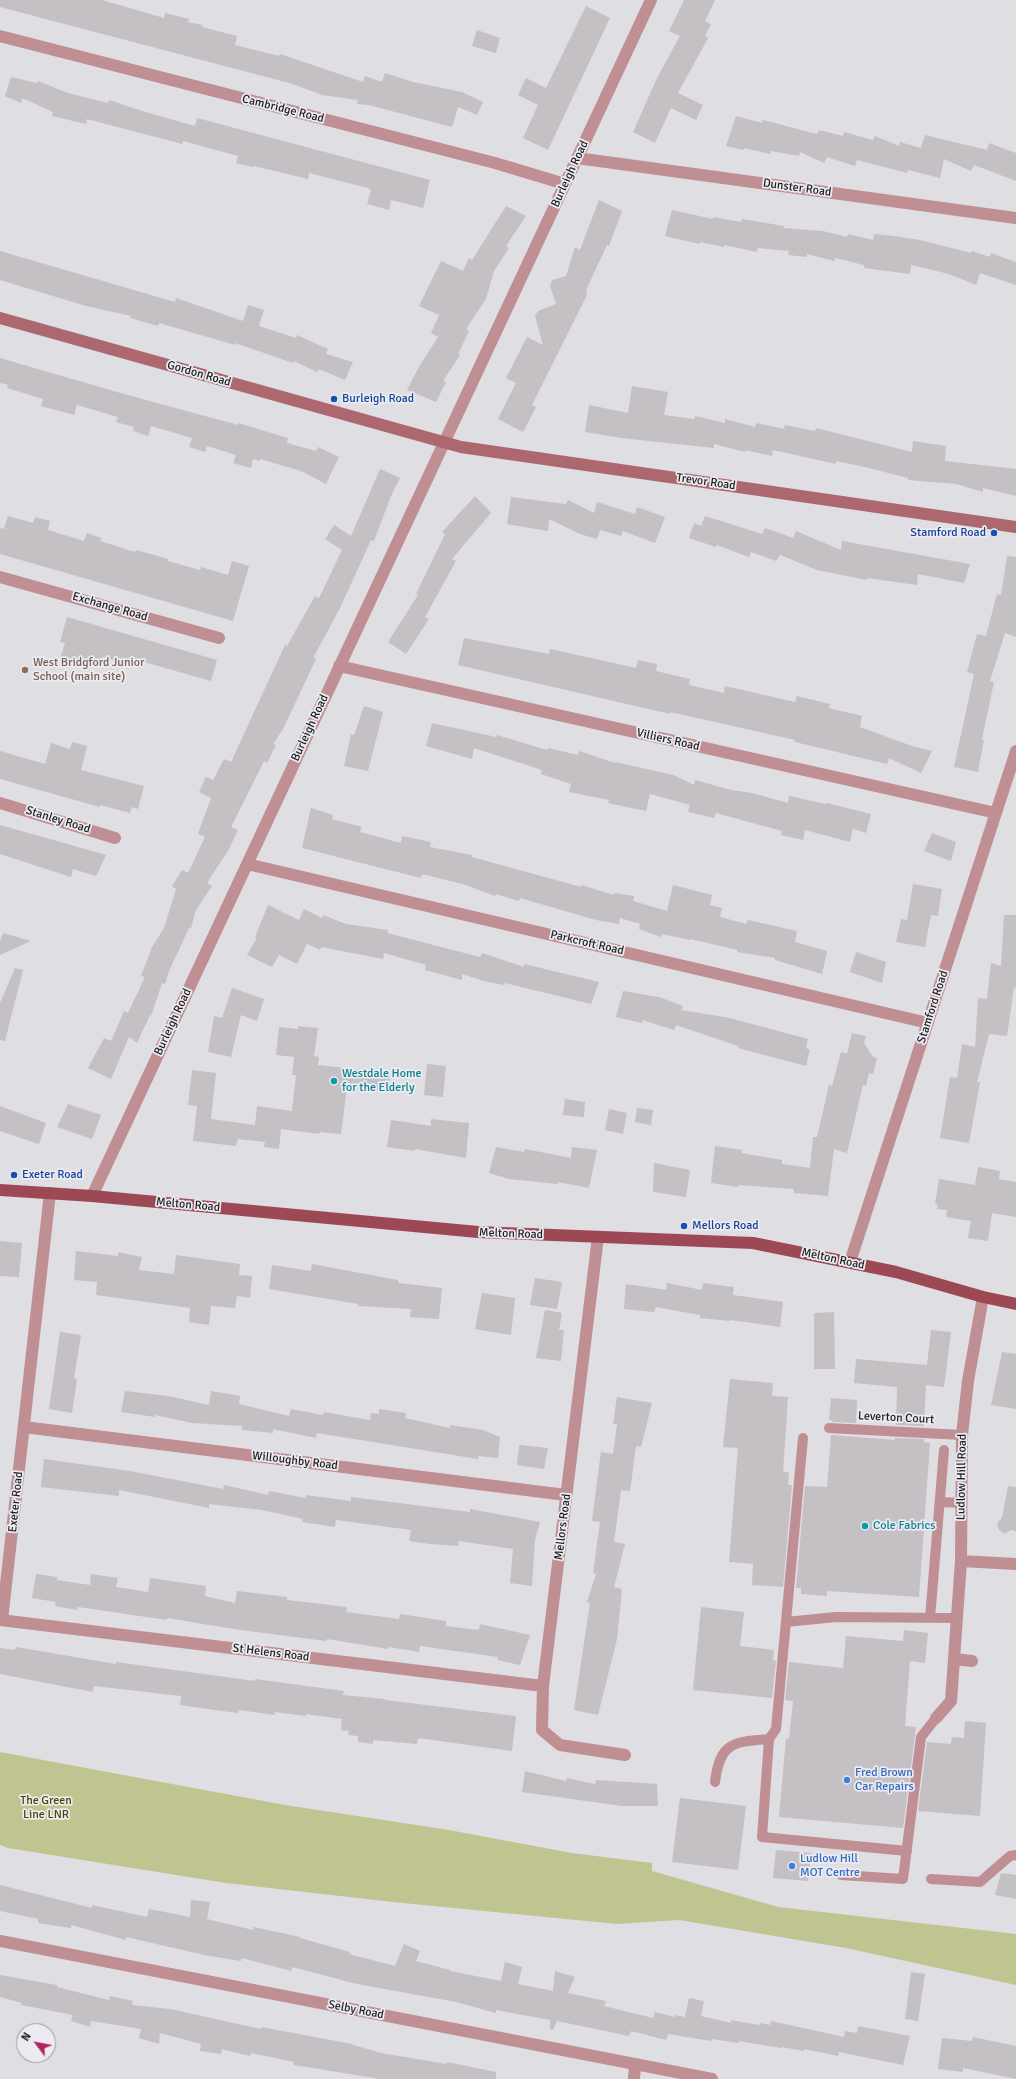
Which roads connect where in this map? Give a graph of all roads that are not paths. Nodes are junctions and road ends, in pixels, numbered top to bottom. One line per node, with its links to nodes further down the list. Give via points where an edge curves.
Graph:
1 (651, 0): 3 (street, Burleigh Road)
2 (0, 36): 4 (street, Cambridge Road, via 495,163)
3 (577, 158): 4 (street, Burleigh Road); 5 (street, Dunster Road)
4 (565, 184): 8 (street, Burleigh Road)
5 (1016, 218)
6 (0, 318): 7 (street, Gordon Road)
7 (398, 430): 8 (street, Trevor Road)
8 (444, 443): 9 (street, Trevor Road); 12 (street, Burleigh Road)
9 (1016, 527)
10 (0, 576): 11 (street, Exchange Road)
11 (219, 638)
12 (339, 666): 15 (street, Villiers Road); 17 (street, Burleigh Road)
13 (1016, 751): 15 (street, Stamford Road)
14 (0, 803): 16 (street, Stanley Road)
15 (996, 813): 18 (street, Stamford Road)
16 (115, 838)
17 (247, 864): 18 (street, Parkcroft Road); 21 (street, Burleigh Road)
18 (928, 1023): 23 (street, Stamford Road)
19 (0, 1190): 20 (main road, Melton Road)
20 (50, 1193): 21 (main road, Melton Road); 26 (street, Exeter Road)
21 (92, 1196): 22 (main road, Melton Road, via 443,1230)
22 (598, 1237): 23 (main road, Melton Road, via 753,1243); 31 (street, Mellors Road)
23 (850, 1262): 24 (main road, Melton Road, via 896,1272)
24 (983, 1297): 25 (main road, Melton Road); 28 (street, Ludlow Hill Road, via 968,1381)
25 (1016, 1304)
26 (24, 1427): 31 (street, Willoughby Road); 38 (street, Exeter Road)
27 (829, 1428): 28 (lane, Leverton Court)
28 (962, 1435): 33 (street, Ludlow Hill Road)
29 (802, 1438): 39 (lane)
30 (944, 1450): 32 (lane)
31 (566, 1495): 42 (street, Mellors Road)
32 (940, 1502): 33 (lane); 36 (lane)
33 (962, 1503): 34 (street, Ludlow Hill Road)
34 (961, 1561): 35 (street); 37 (street, Ludlow Hill Road)
35 (1016, 1564)
36 (930, 1618): 37 (lane); 39 (lane, via 836,1617)
37 (957, 1618): 40 (street, Ludlow Hill Road)
38 (1, 1620): 42 (street, St Helens Road)
39 (786, 1622): 44 (lane, via 776,1729)
40 (954, 1659): 41 (street); 43 (street, Ludlow Hill Road, via 951,1701)
41 (972, 1661)
42 (543, 1686): 45 (street, Mellors Road, via 542,1730 560,1745)
43 (936, 1718): 47 (lane, via 920,1737)
44 (769, 1740): 46 (lane, via 738,1742 726,1749 717,1764); 47 (lane, via 762,1837)
45 (625, 1755)
46 (715, 1782)
47 (907, 1851): 49 (lane, via 903,1879)
48 (1016, 1855): 50 (lane, via 1010,1856 980,1882)
49 (841, 1875)
50 (932, 1879)
51 (0, 1941): 52 (street, Selby Road)
52 (635, 2064): 53 (street); 54 (street, Selby Road)
53 (634, 2079)
54 (712, 2079)

